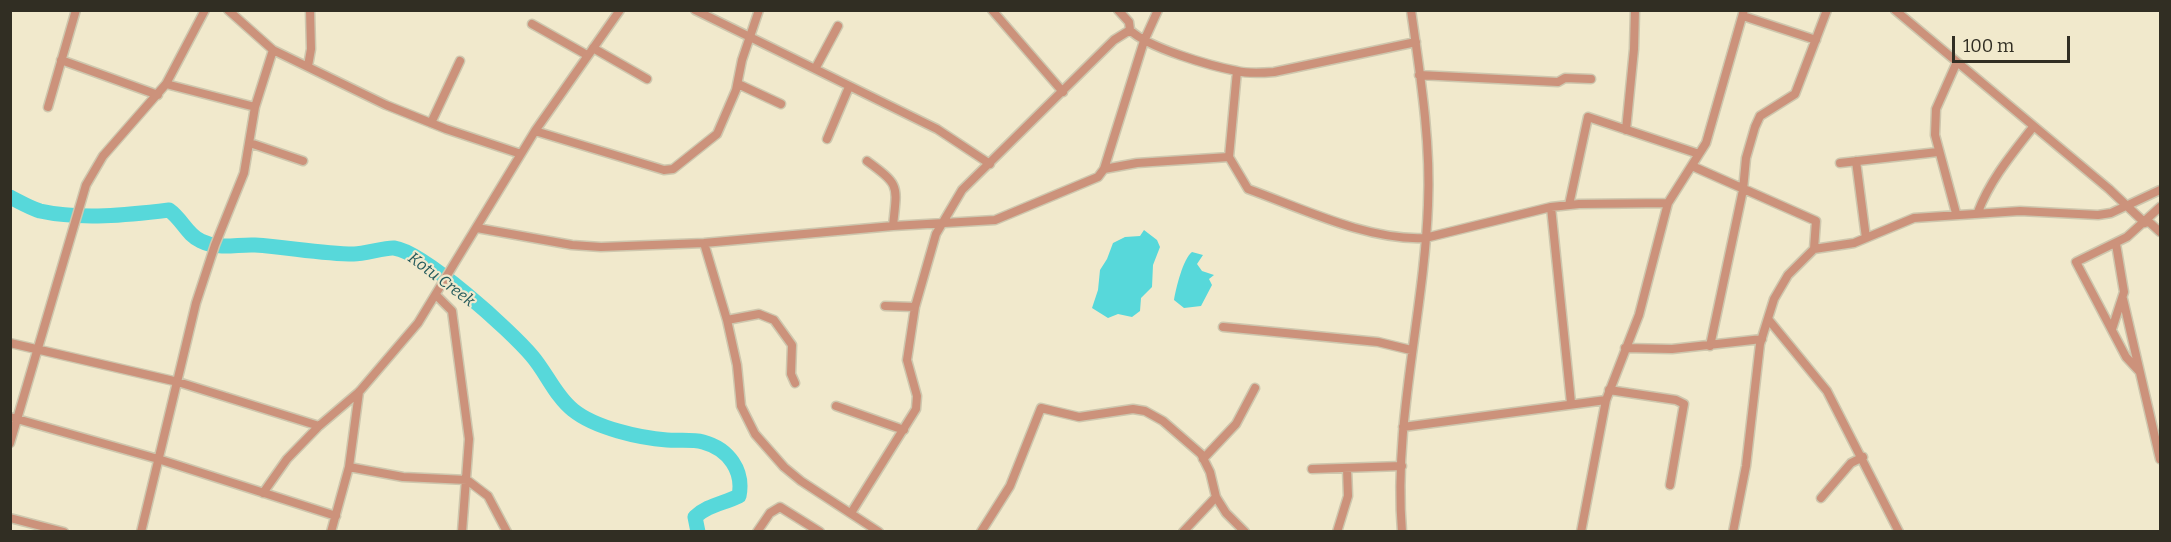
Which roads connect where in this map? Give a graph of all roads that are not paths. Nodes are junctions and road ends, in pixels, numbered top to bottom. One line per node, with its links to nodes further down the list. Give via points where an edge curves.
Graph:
1 (76, 10): 27 (street)
2 (206, 10): 36 (street)
3 (310, 10): 30 (street)
4 (620, 10): 26 (street)
5 (695, 10): 21 (street)
6 (759, 10): 21 (street)
7 (992, 10): 39 (street)
8 (1118, 10): 20 (street, via 1129,22)
9 (1158, 10): 23 (street)
10 (1412, 10): 24 (street)
11 (1635, 10): 46 (street)
12 (1827, 10): 22 (street)
13 (1895, 10): 17 (street)
14 (1908, 10): 17 (street)
15 (233, 12): 25 (street)
16 (1744, 13): 22 (street); 52 (street, via 1717,110)
17 (1902, 18): 29 (street)
18 (532, 24): 26 (street)
19 (838, 26): 31 (street)
20 (1130, 30): 23 (street); 39 (street, via 1114,40)
21 (751, 36): 31 (street); 37 (street)
22 (1816, 40): 61 (street, via 1795,94 1760,116 1746,158)
23 (1144, 41): 32 (street); 60 (street)
24 (1416, 42): 32 (street, via 1274,72); 33 (street)
25 (273, 50): 30 (street); 43 (street)
26 (590, 52): 34 (street); 47 (street)
27 (61, 60): 40 (street); 42 (street)
28 (460, 61): 44 (street)
29 (1956, 64): 45 (street); 50 (street, via 1936,109)
30 (308, 66): 44 (street)
31 (815, 69): 38 (street)
32 (1237, 71): 53 (street)
33 (1419, 75): 35 (street, via 1558,82 1565,78); 75 (street, via 1428,174)
34 (647, 79)
35 (1591, 79)
36 (166, 84): 40 (street); 43 (street)
37 (738, 84): 41 (street); 47 (street, via 717,134 669,170)
38 (849, 87): 48 (street); 58 (street, via 937,129)
39 (1063, 92): 58 (street)
40 (158, 95): 93 (street, via 103,156 86,184)
41 (782, 104)
42 (48, 107)
43 (255, 107): 49 (street)
44 (431, 123): 51 (street)
45 (2033, 127): 65 (street); 68 (street, via 2002,166)
46 (1626, 130): 52 (street); 64 (street, via 1588,117)
47 (535, 131): 51 (street)
48 (827, 139)
49 (250, 143): 54 (street); 95 (street, via 244,173 196,303)
50 (1938, 152): 56 (street); 69 (street)
51 (521, 153): 73 (street)
52 (1699, 154): 59 (street)
53 (1229, 157): 60 (street); 75 (street, via 1248,189 1372,232)
54 (303, 161)
55 (867, 161): 72 (street, via 890,177 896,187)
56 (1856, 161): 57 (street); 76 (street)
57 (1840, 163)
58 (990, 164): 71 (street, via 963,190)
59 (1692, 166): 61 (street); 63 (street)
60 (1104, 169): 71 (street, via 1098,177 995,220)
61 (1743, 190): 79 (street, via 1816,221); 90 (street)
62 (2160, 190): 65 (street)
63 (1668, 204): 64 (street); 91 (street, via 1639,315)
64 (1569, 205): 66 (street)
65 (2128, 205): 68 (street, via 2098,215); 70 (street)
66 (1551, 207): 75 (street); 101 (street)
67 (2160, 207): 70 (street)
68 (1978, 212): 69 (street)
69 (1956, 213): 76 (street, via 1914,218)
70 (2146, 222): 74 (street); 78 (street)
71 (943, 224): 72 (street); 83 (street, via 936,234)
72 (893, 226): 77 (street)
73 (477, 228): 77 (street, via 572,246); 80 (street)
74 (2160, 232)
75 (1425, 238): 92 (street)
76 (1866, 238): 79 (street)
77 (704, 243): 85 (street)
78 (2116, 244): 81 (street); 87 (street, via 2076,262)
79 (1814, 249): 84 (street, via 1788,275)
80 (436, 295): 99 (street, via 418,323); 116 (street, via 452,311 469,438)
81 (2123, 299): 87 (street); 94 (street)
82 (885, 306): 83 (street)
83 (915, 307): 106 (street, via 907,360 918,403)
84 (1768, 319): 88 (street); 108 (street, via 1827,391)
85 (727, 320): 96 (street, via 759,314 774,320 792,345 791,374); 121 (street, via 741,406 755,434 784,467)
86 (1223, 327): 92 (street, via 1378,342)
87 (2112, 329): 94 (street, via 2126,357)
88 (1762, 339): 90 (street); 138 (street, via 1746,466)
89 (10, 343): 93 (street)
90 (1710, 346): 91 (street)
91 (1625, 348): 98 (street)
92 (1411, 350): 105 (street)
93 (39, 351): 95 (street); 103 (street)
94 (2139, 371): 111 (street)
95 (178, 382): 104 (street); 109 (street)
96 (795, 383)
97 (1255, 388): 110 (street, via 1236,424)
98 (1609, 390): 100 (street); 117 (street, via 1684,404)
99 (360, 392): 104 (street); 113 (street)
100 (1606, 400): 101 (street); 137 (street)
101 (1571, 403): 105 (street)
102 (836, 406): 106 (street)
103 (14, 418): 107 (street); 109 (street)
104 (319, 426): 118 (street, via 287,459)
105 (1403, 427): 112 (street)
106 (904, 430): 121 (street)
107 (10, 443)
108 (1863, 457): 120 (street, via 1851,463); 139 (street)
109 (158, 459): 118 (street); 125 (street)
110 (1203, 459): 119 (street); 132 (street, via 1163,421 1145,411 1079,417 1041,408 1010,486)
111 (2160, 459)
112 (1402, 466): 114 (street); 136 (street)
113 (349, 467): 116 (street, via 403,477); 122 (street)
114 (1347, 468): 115 (street); 135 (street, via 1347,496)
115 (1312, 469)
116 (467, 480): 127 (street); 128 (street, via 488,496)
117 (1670, 485)
118 (263, 494): 122 (street)
119 (1216, 497): 133 (street); 134 (street)
120 (1821, 498)
121 (851, 513): 131 (street)
122 (336, 516): 126 (street)
123 (10, 518): 124 (street)
124 (64, 531)
125 (141, 531)
126 (331, 531)
127 (462, 531)
128 (507, 531)
129 (758, 531): 130 (street, via 770,513 780,507)
130 (820, 531)
131 (879, 531)
132 (981, 531)
133 (1183, 531)
134 (1245, 531)
135 (1337, 531)
136 (1402, 531)
137 (1581, 531)
138 (1733, 531)
139 (1899, 531)

